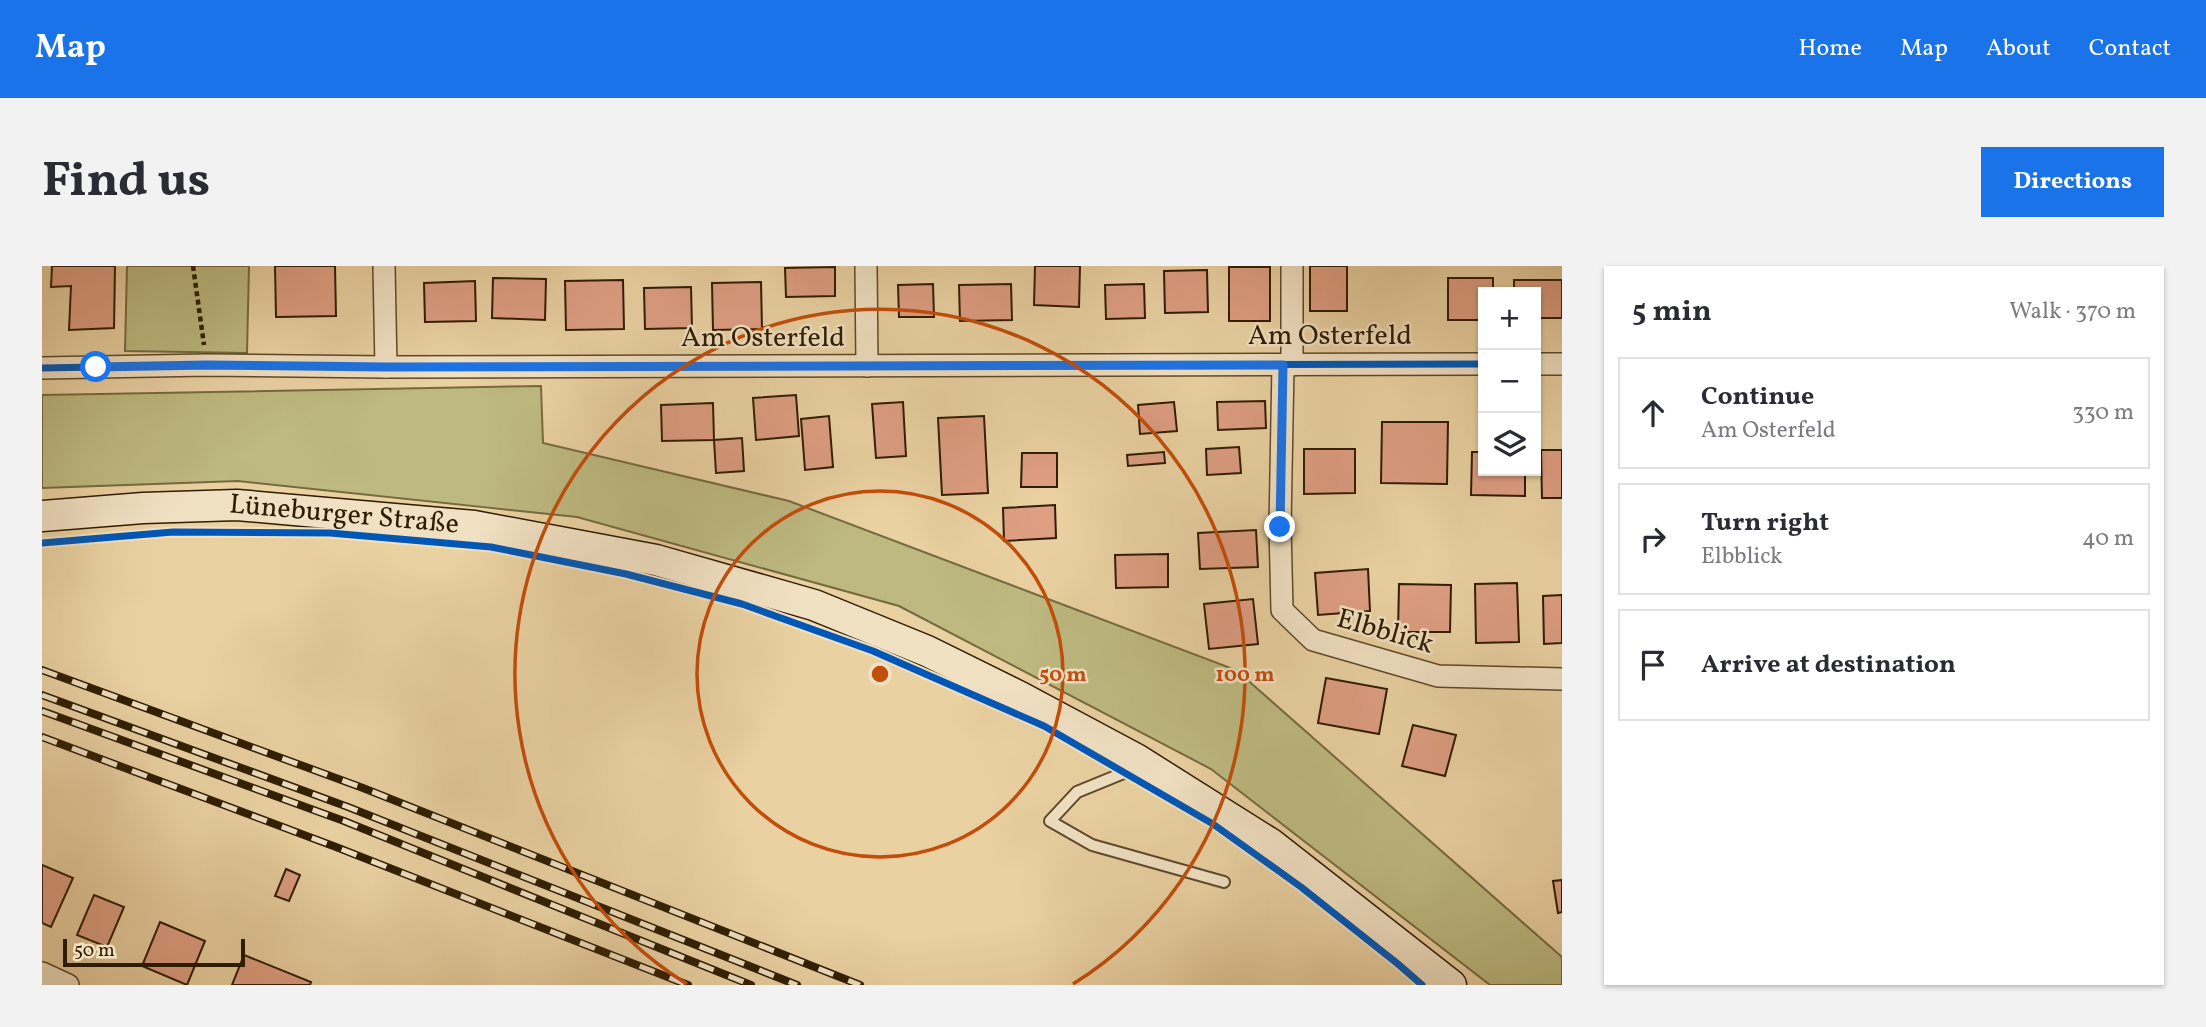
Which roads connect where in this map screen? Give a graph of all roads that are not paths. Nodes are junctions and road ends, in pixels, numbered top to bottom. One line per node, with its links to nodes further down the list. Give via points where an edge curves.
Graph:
1 (384, 266): 9 (street)
2 (866, 266): 8 (street)
3 (1292, 266): 7 (street, Elbblick)
4 (1478, 364): 7 (street, Am Osterfeld)
5 (1541, 364): 6 (street)
6 (1562, 364)
7 (1288, 365): 8 (street, Am Osterfeld); 12 (street, Elbblick, via 1280,527 1282,610 1313,640 1438,676)
8 (867, 366): 9 (street, Am Osterfeld)
9 (386, 367): 10 (street, Am Osterfeld)
10 (42, 368)
11 (42, 516): 13 (main road, Lüneburger Straße, via 237,505 474,526 656,560 814,605 927,651)
12 (1562, 679)
13 (1136, 759): 14 (lane, via 1126,772 1077,792 1050,821 1092,845); 17 (main road, Lüneburger Straße, via 1271,844)
14 (1224, 882)
15 (42, 973): 16 (street)
16 (68, 985)
17 (1451, 985)

